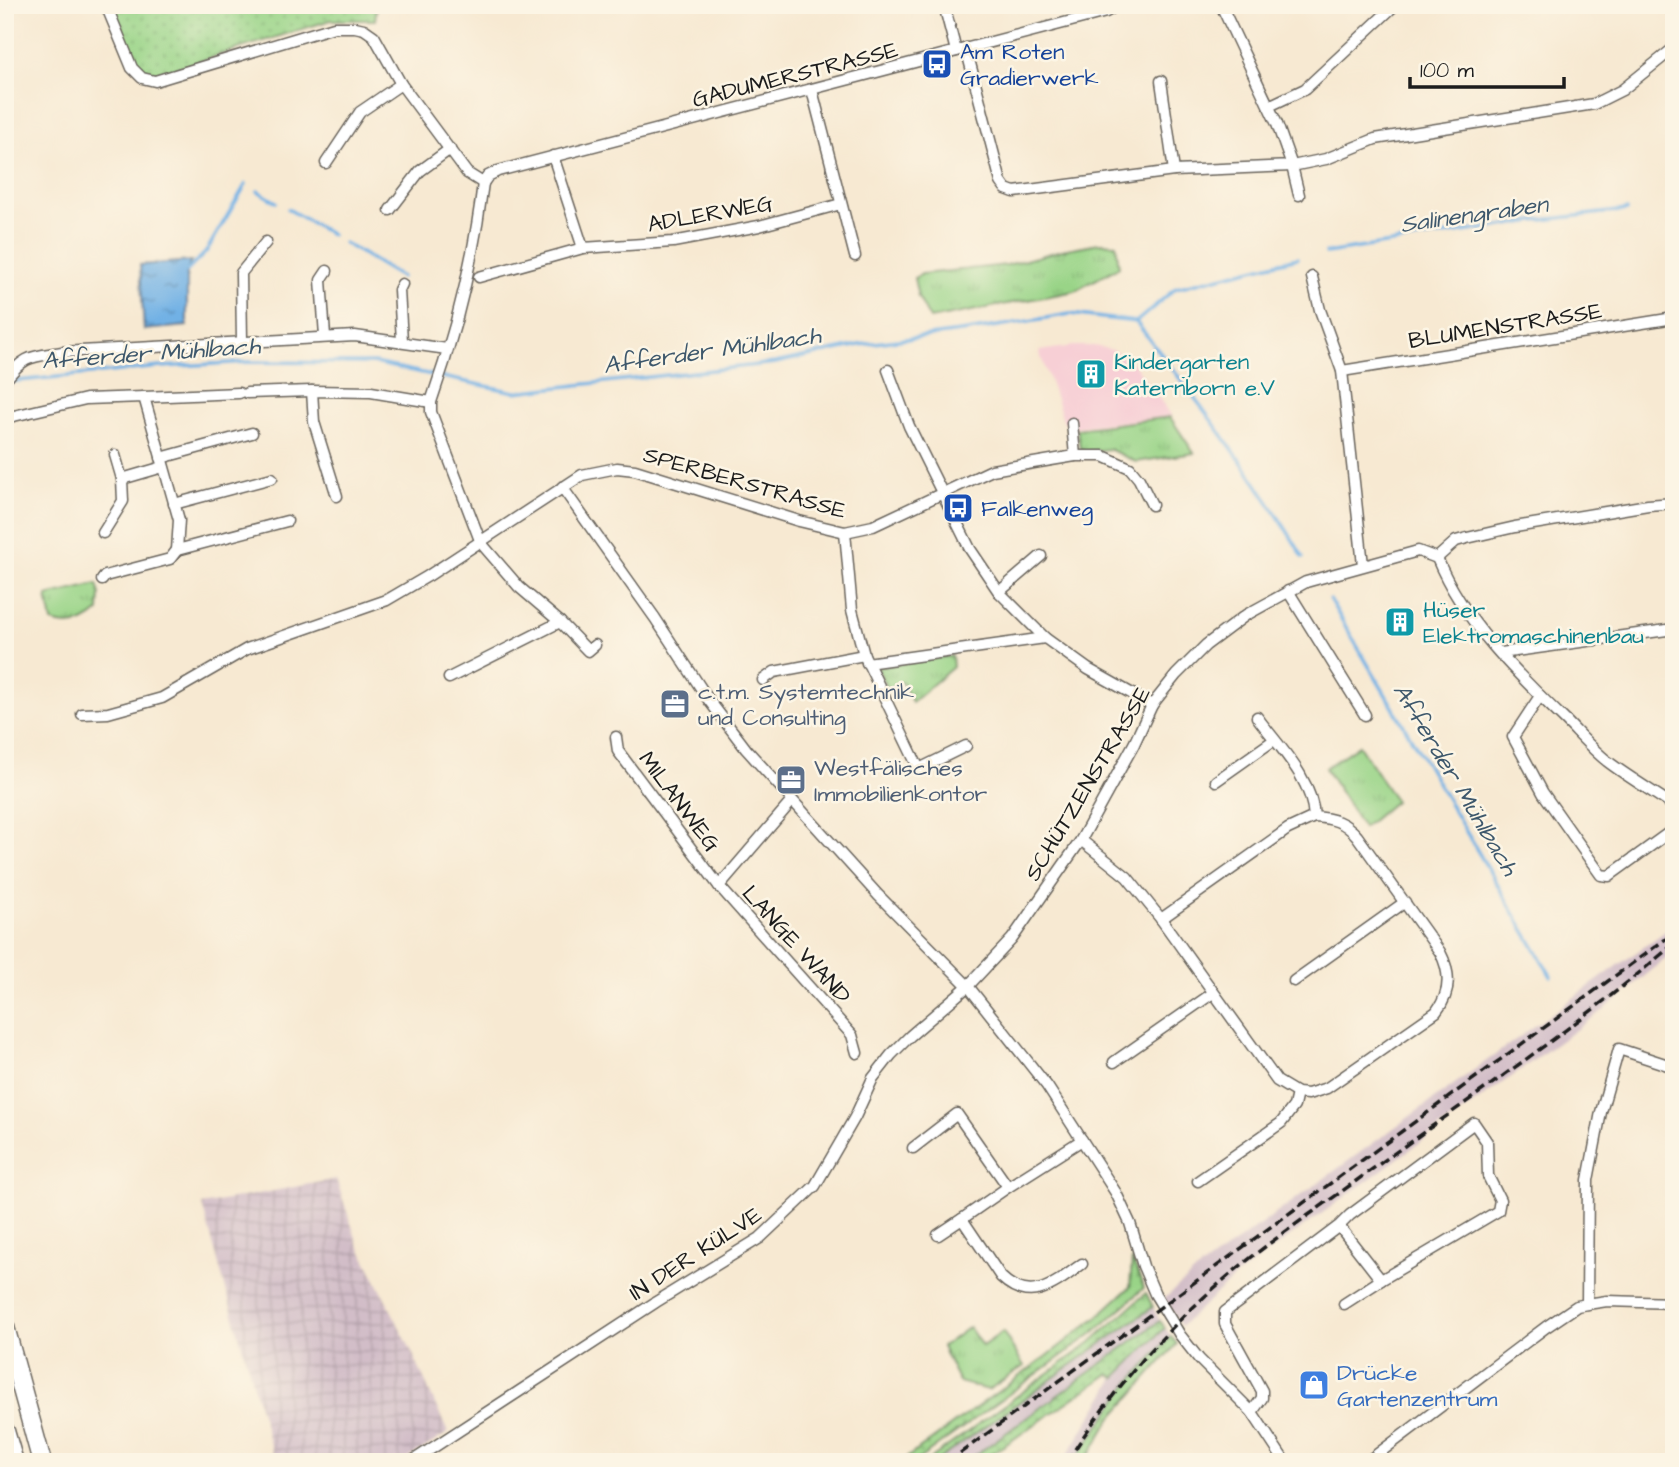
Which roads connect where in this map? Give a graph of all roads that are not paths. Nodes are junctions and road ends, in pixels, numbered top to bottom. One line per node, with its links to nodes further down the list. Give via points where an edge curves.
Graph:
1 (106, 5): 9 (street, via 132,68 142,78 155,81 334,27 355,27 374,36)
2 (944, 5): 7 (street)
3 (1118, 5): 7 (street, GADUMERSTRASSE)
4 (1222, 5): 11 (street)
5 (1395, 5): 11 (street, via 1306,89)
6 (1674, 48): 15 (street, via 1622,90 1594,104 1375,139 1326,159)
7 (961, 50): 10 (street, GADUMERSTRASSE); 16 (street, via 1006,189 1014,192)
8 (1161, 81): 16 (street)
9 (401, 84): 12 (street); 14 (street, via 360,112)
10 (812, 90): 13 (street, GADUMERSTRASSE); 19 (street)
11 (1269, 106): 15 (street)
12 (450, 149): 17 (street, via 467,173); 20 (street, via 420,171)
13 (554, 156): 17 (street, GADUMERSTRASSE, via 498,171); 22 (street)
14 (326, 163)
15 (1292, 166): 16 (street); 18 (street)
16 (1174, 171)
17 (483, 183): 32 (street, via 466,282)
18 (1299, 195)
19 (841, 204): 22 (street, ADLERWEG, via 673,242); 23 (street)
20 (390, 210)
21 (266, 242): 30 (street, via 241,273)
22 (583, 248): 25 (street, ADLERWEG)
23 (855, 256)
24 (327, 271): 29 (street, via 321,280)
25 (479, 277)
26 (1312, 277): 34 (street)
27 (401, 284): 31 (street)
28 (1674, 318): 34 (street, BLUMENSTRASSE)
29 (325, 336): 30 (street); 31 (street)
30 (242, 341): 35 (street, via 29,357)
31 (402, 341): 32 (street)
32 (447, 349): 38 (street)
33 (888, 370): 48 (street)
34 (1342, 371): 60 (street)
35 (5, 381)
36 (312, 391): 37 (street); 38 (street, via 371,392); 49 (street, via 314,422)
37 (144, 397): 39 (street, via 86,399); 44 (street)
38 (430, 402): 56 (street)
39 (5, 418)
40 (1072, 423): 43 (street)
41 (252, 433): 44 (street)
42 (115, 455): 46 (street)
43 (1075, 456): 48 (street, SPERBERSTRASSE, via 992,470); 52 (street, SPERBERSTRASSE, via 1103,456 1130,468)
44 (162, 463): 46 (street); 51 (street)
45 (272, 478): 51 (street)
46 (122, 479): 55 (street, via 123,501)
47 (562, 487): 54 (street, SPERBERSTRASSE, via 601,470 635,470); 56 (street, SPERBERSTRASSE); 81 (street, via 716,710)
48 (942, 492): 54 (street, SPERBERSTRASSE, via 873,526); 63 (street, via 970,549)
49 (337, 496)
50 (1674, 503): 59 (street, via 1467,538 1456,541)
51 (174, 504): 57 (street)
52 (1152, 505)
53 (287, 522): 57 (street)
54 (845, 531): 69 (street, via 852,610)
55 (103, 533)
56 (481, 543): 64 (street, via 519,587); 74 (street, SPERBERSTRASSE, via 387,600 247,649 162,698 108,713)
57 (177, 550): 61 (street, via 170,559)
58 (1041, 556): 63 (street)
59 (1437, 558): 60 (street, SCHÜTZENSTRASSE, via 1418,551); 68 (street, via 1458,600)
60 (1363, 565): 62 (street, SCHÜTZENSTRASSE)
61 (102, 580)
62 (1288, 591): 73 (street, SCHÜTZENSTRASSE, via 1206,645); 75 (street)
63 (999, 592): 66 (street)
64 (560, 622): 67 (street, via 588,652); 70 (street)
65 (1674, 629): 68 (street)
66 (1045, 638): 69 (street); 73 (street)
67 (595, 645)
68 (1501, 653): 72 (street)
69 (865, 659): 71 (street, via 774,672); 79 (street, via 919,769)
70 (449, 678)
71 (763, 680)
72 (1540, 696): 82 (street, via 1606,760); 84 (street, via 1514,732 1514,742 1543,793 1601,875 1609,876)
73 (1152, 705): 85 (street, SCHÜTZENSTRASSE)
74 (82, 714)
75 (1365, 715)
76 (1257, 717): 78 (street)
77 (616, 737): 86 (street, MILANWEG, via 618,751)
78 (1274, 740): 80 (street); 83 (street, via 1307,786)
79 (966, 746)
80 (1216, 781)
81 (792, 801): 86 (street, LANGE WAND); 90 (street)
82 (1674, 806)
83 (1314, 817): 87 (street, via 1335,819 1351,829); 88 (street, via 1300,821)
84 (1674, 829)
85 (1081, 839): 88 (street, via 1127,877); 90 (street, SCHÜTZENSTRASSE, via 1013,939)
86 (719, 886): 92 (street, LANGE WAND, via 852,1035)
87 (1405, 901): 89 (street); 95 (street, via 1445,961 1449,981 1443,1003 1327,1088)
88 (1161, 919): 91 (street)
89 (1294, 981)
90 (968, 986): 96 (street, via 1047,1086); 113 (street, IN DER KÜLVE, via 891,1055 873,1078 815,1186 760,1238)
91 (1213, 993): 93 (street); 95 (street, via 1270,1075)
92 (857, 1053)
93 (1114, 1062)
94 (1674, 1067): 107 (street, via 1619,1049 1588,1180)
95 (1297, 1093): 98 (street, via 1281,1123)
96 (1082, 1139): 99 (street); 109 (street, via 1120,1200 1148,1280 1174,1325 1199,1359)
97 (913, 1148): 99 (street, via 957,1114)
98 (1198, 1181)
99 (1008, 1187): 100 (street)
100 (962, 1219): 102 (street); 103 (street, via 1002,1277 1022,1290 1049,1287)
101 (1339, 1226): 104 (street); 104 (street, via 1474,1123 1487,1142 1488,1176 1500,1200 1498,1211); 109 (street, via 1225,1312 1225,1324 1262,1391)
102 (938, 1234)
103 (1082, 1264)
104 (1381, 1280): 106 (street)
105 (1674, 1303): 107 (street)
106 (1344, 1304)
107 (1587, 1304): 115 (street, via 1546,1327)
108 (5, 1327): 112 (highway)
109 (1252, 1412): 114 (street)
110 (5, 1431): 111 (highway)
111 (14, 1462)
112 (42, 1462)
113 (411, 1462)
114 (1285, 1462)
115 (1367, 1462)

